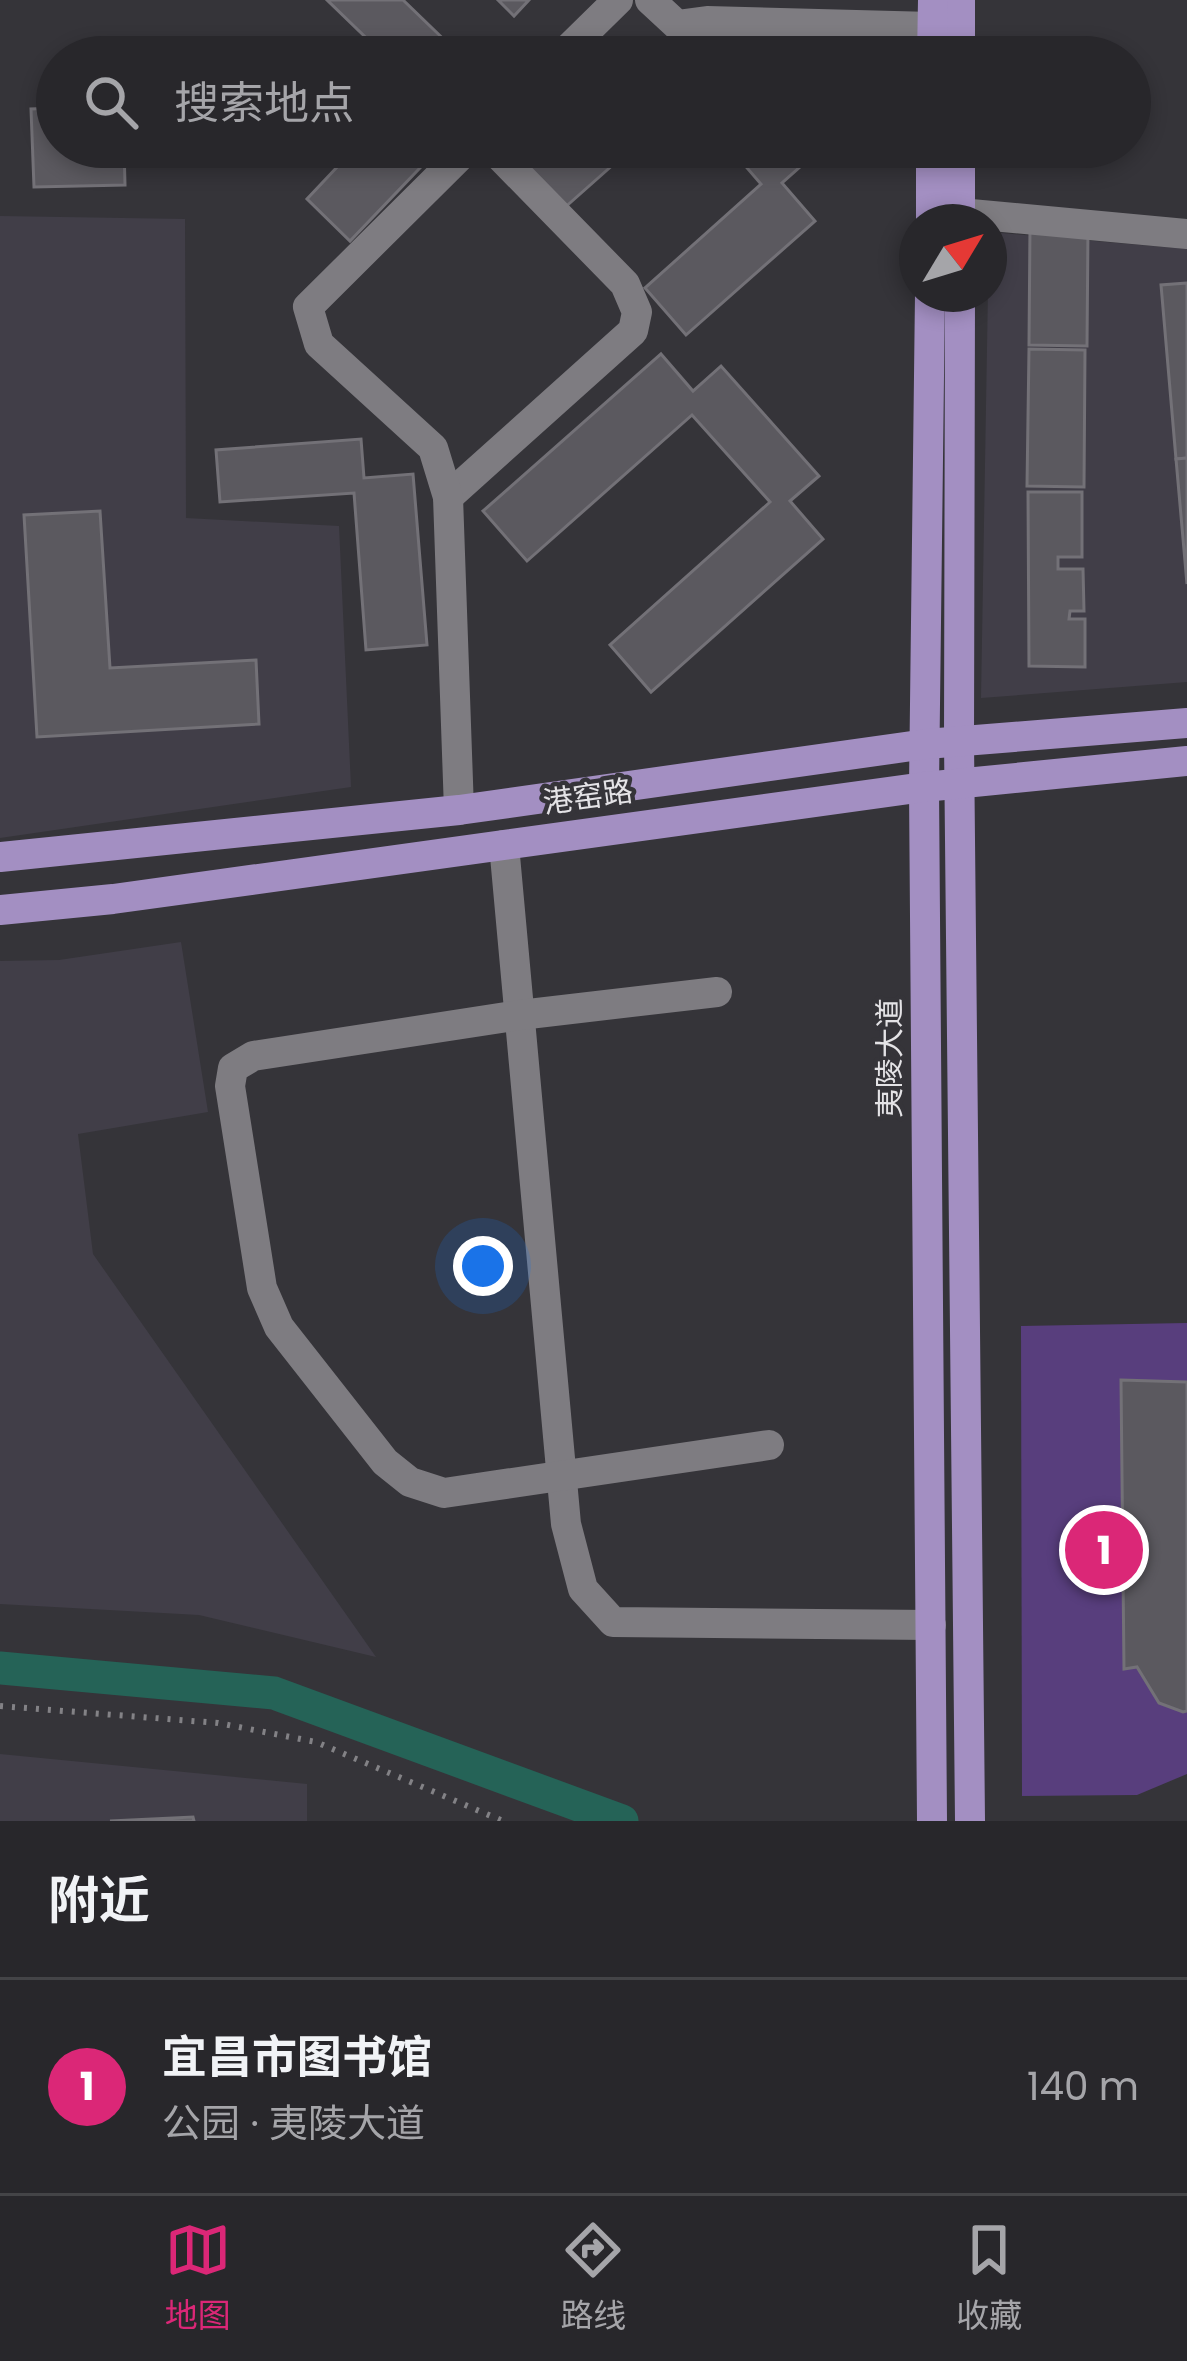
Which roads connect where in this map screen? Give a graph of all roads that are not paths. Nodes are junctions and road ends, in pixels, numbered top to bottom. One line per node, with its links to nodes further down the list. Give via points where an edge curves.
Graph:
1 (618, 0): 5 (street)
2 (650, 0): 4 (street, via 677,25)
3 (960, 0): 6 (main road)
4 (932, 28)
5 (581, 36)
6 (960, 36)
7 (448, 168): 17 (street, via 308,307 319,344 433,448)
8 (512, 168): 17 (street, via 625,284 638,312 633,331)
9 (937, 168): 11 (main road)
10 (957, 168): 12 (main road)
11 (946, 204)
12 (952, 204)
13 (1007, 223): 14 (street)
14 (1187, 234)
15 (930, 312): 20 (main road, 夷陵大道)
16 (960, 312): 19 (main road)
17 (448, 497): 24 (street)
18 (1187, 723): 19 (main road, 港窑路)
19 (959, 742): 20 (main road, 港窑路); 22 (main road)
20 (926, 744): 23 (main road, 夷陵大道); 24 (main road, 港窑路)
21 (1187, 761): 22 (main road, 港窑路)
22 (961, 783): 23 (main road, 港窑路); 34 (main road)
23 (924, 787): 25 (main road, 港窑路); 32 (main road, 夷陵大道)
24 (459, 810): 26 (main road, 港窑路)
25 (504, 845): 27 (main road, 港窑路); 29 (street)
26 (0, 857)
27 (0, 910)
28 (717, 992): 29 (street)
29 (520, 1016): 31 (street); 31 (street, via 253,1056 233,1068 230,1087 262,1288 279,1327 385,1462 444,1493)
30 (769, 1445): 31 (street)
31 (562, 1475): 32 (street, via 583,1589 613,1622)
32 (931, 1625): 33 (main road, 夷陵大道)
33 (932, 1816)
34 (970, 1818)

